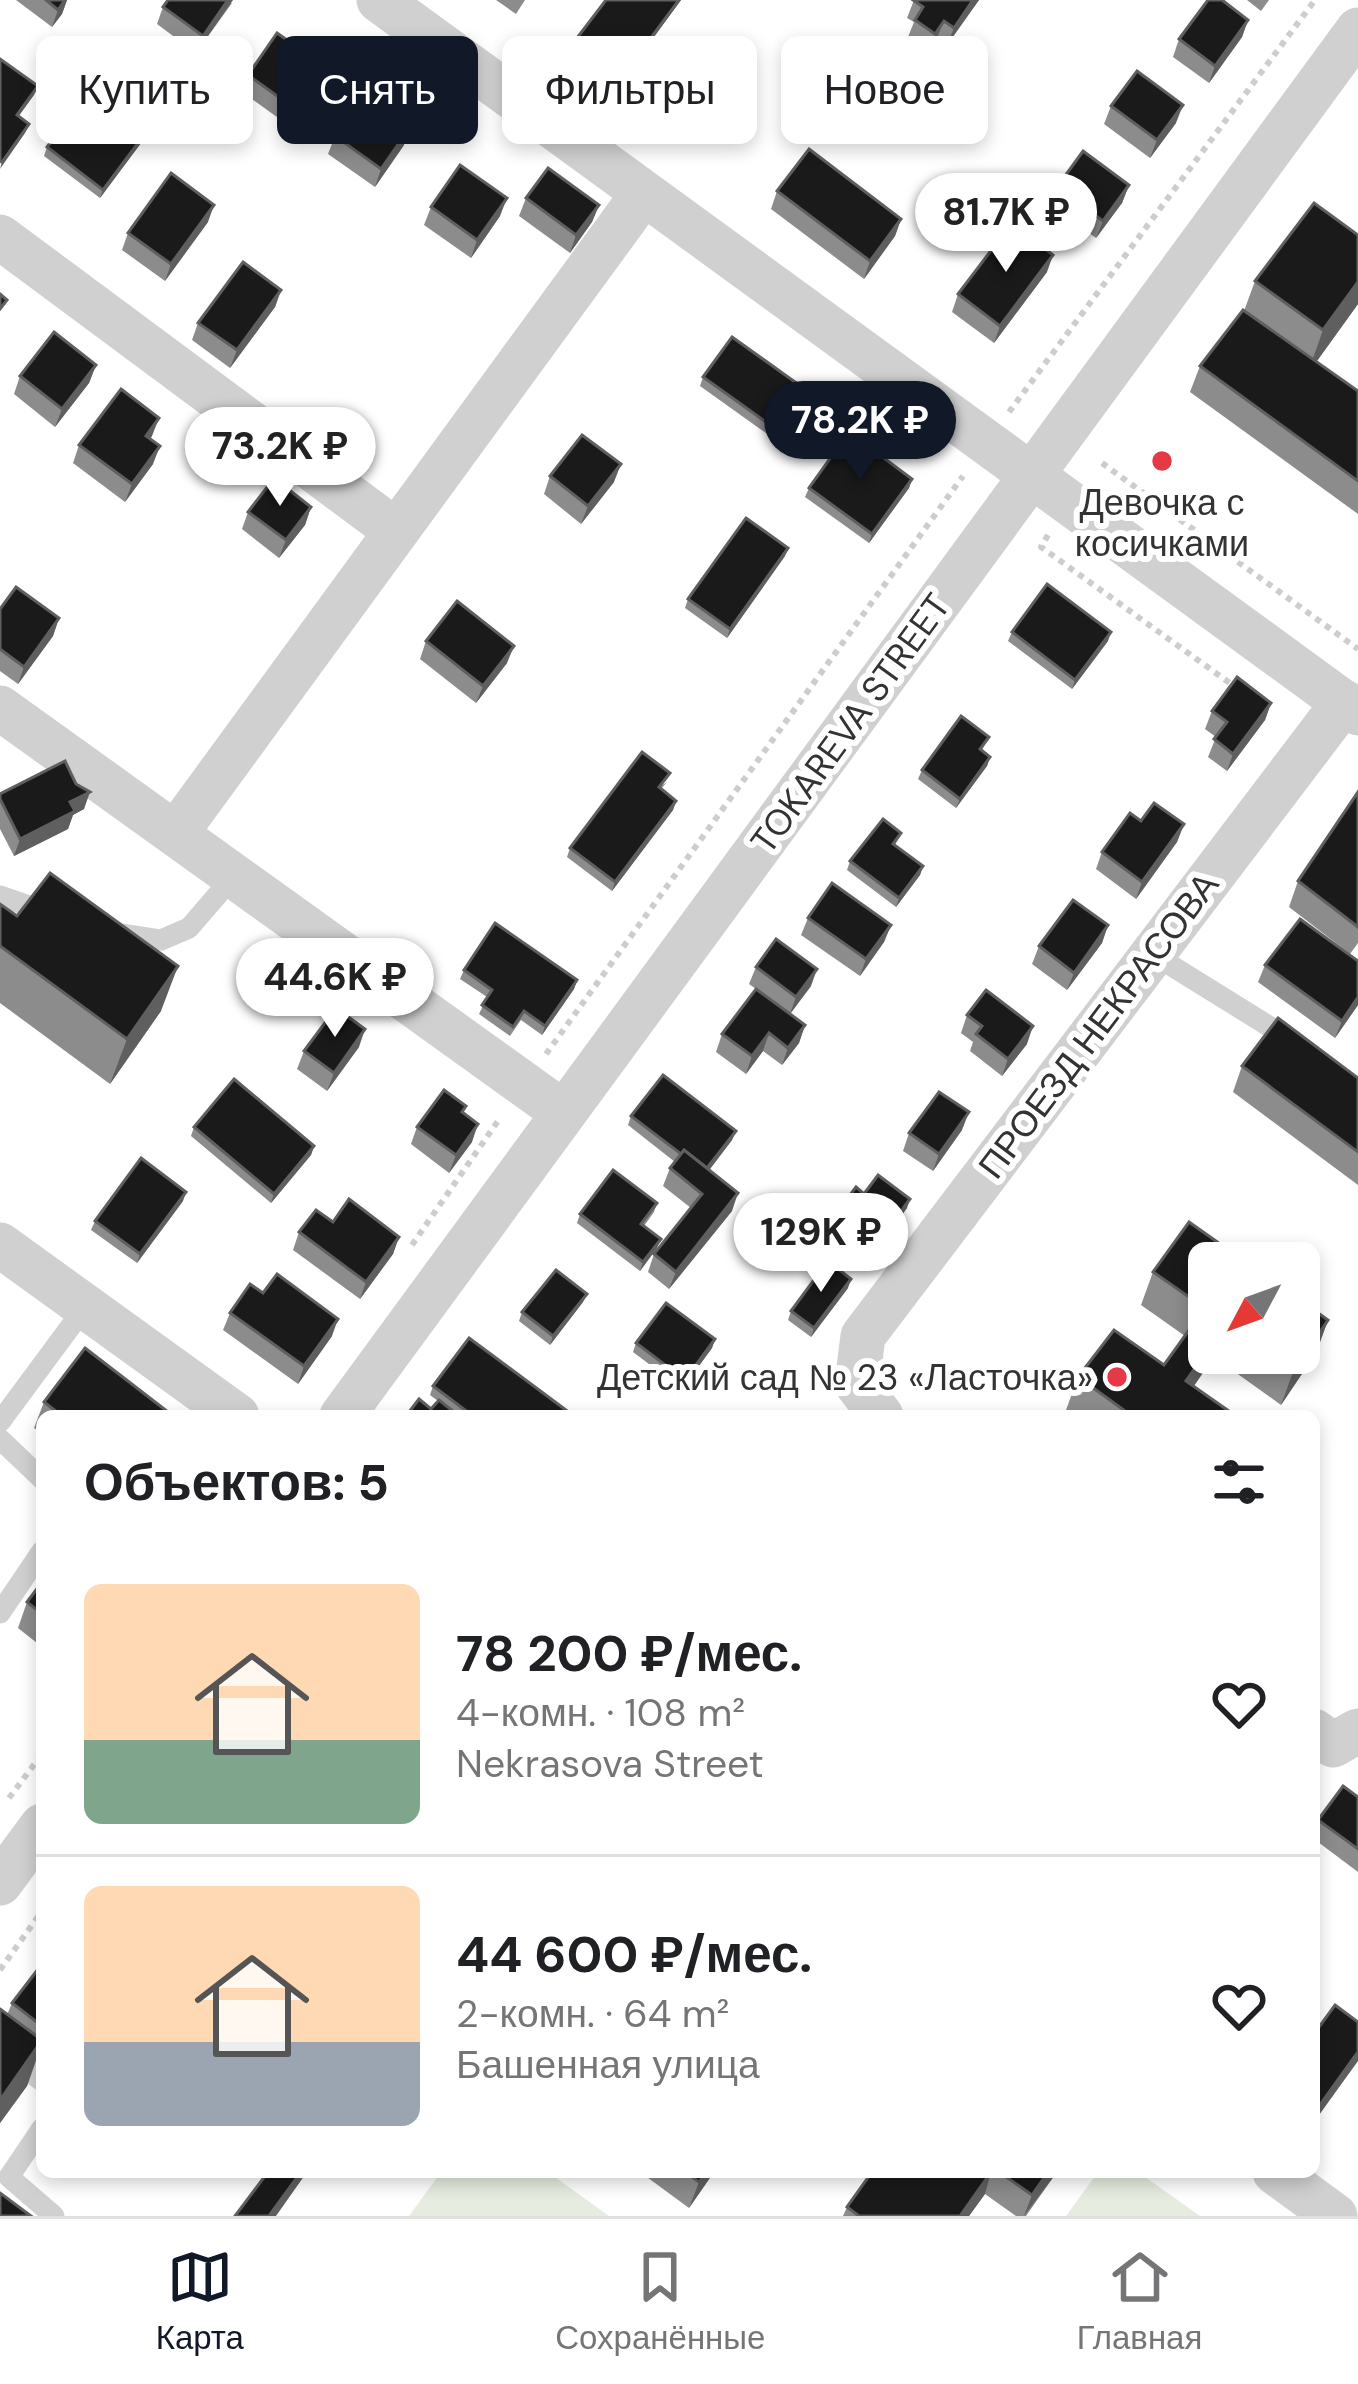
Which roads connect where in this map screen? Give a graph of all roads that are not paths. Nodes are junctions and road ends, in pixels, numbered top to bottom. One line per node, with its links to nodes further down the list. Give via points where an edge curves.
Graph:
1 (379, 0): 3 (street)
2 (1358, 30): 5 (street, TOKAREVA STREET)
3 (643, 194): 5 (street); 6 (street)
4 (0, 237): 6 (street)
5 (1033, 474): 7 (street); 14 (street, TOKAREVA STREET)
6 (396, 531): 9 (street)
7 (1353, 699): 12 (street, ПРОЕЗД НЕКРАСОВА)
8 (0, 708): 9 (street)
9 (176, 833): 10 (street)
10 (233, 877): 11 (lane, via 189,928 161,940 101,931); 14 (street)
11 (0, 896)
12 (1151, 952): 13 (lane); 19 (street, ПРОЕЗД НЕКРАСОВА, via 862,1336 857,1384)
13 (1319, 1057)
14 (564, 1114): 18 (street, TOKAREVA STREET)
15 (0, 1245): 16 (street)
16 (85, 1307): 17 (street); 20 (lane)
17 (229, 1410)
18 (346, 1410)
19 (876, 1410)
20 (0, 1422)
21 (0, 1439): 22 (lane)
22 (36, 1473)
23 (36, 1560): 24 (lane)
24 (0, 1613)
25 (1358, 1731): 26 (street, via 1334,1745)
26 (1320, 1735)
27 (36, 1834): 28 (street)
28 (0, 1882)
29 (0, 2050): 30 (lane)
30 (36, 2077)
31 (36, 2137): 33 (lane, via 9,2176)
32 (1283, 2178): 34 (street)
33 (55, 2216)
34 (1335, 2216)

